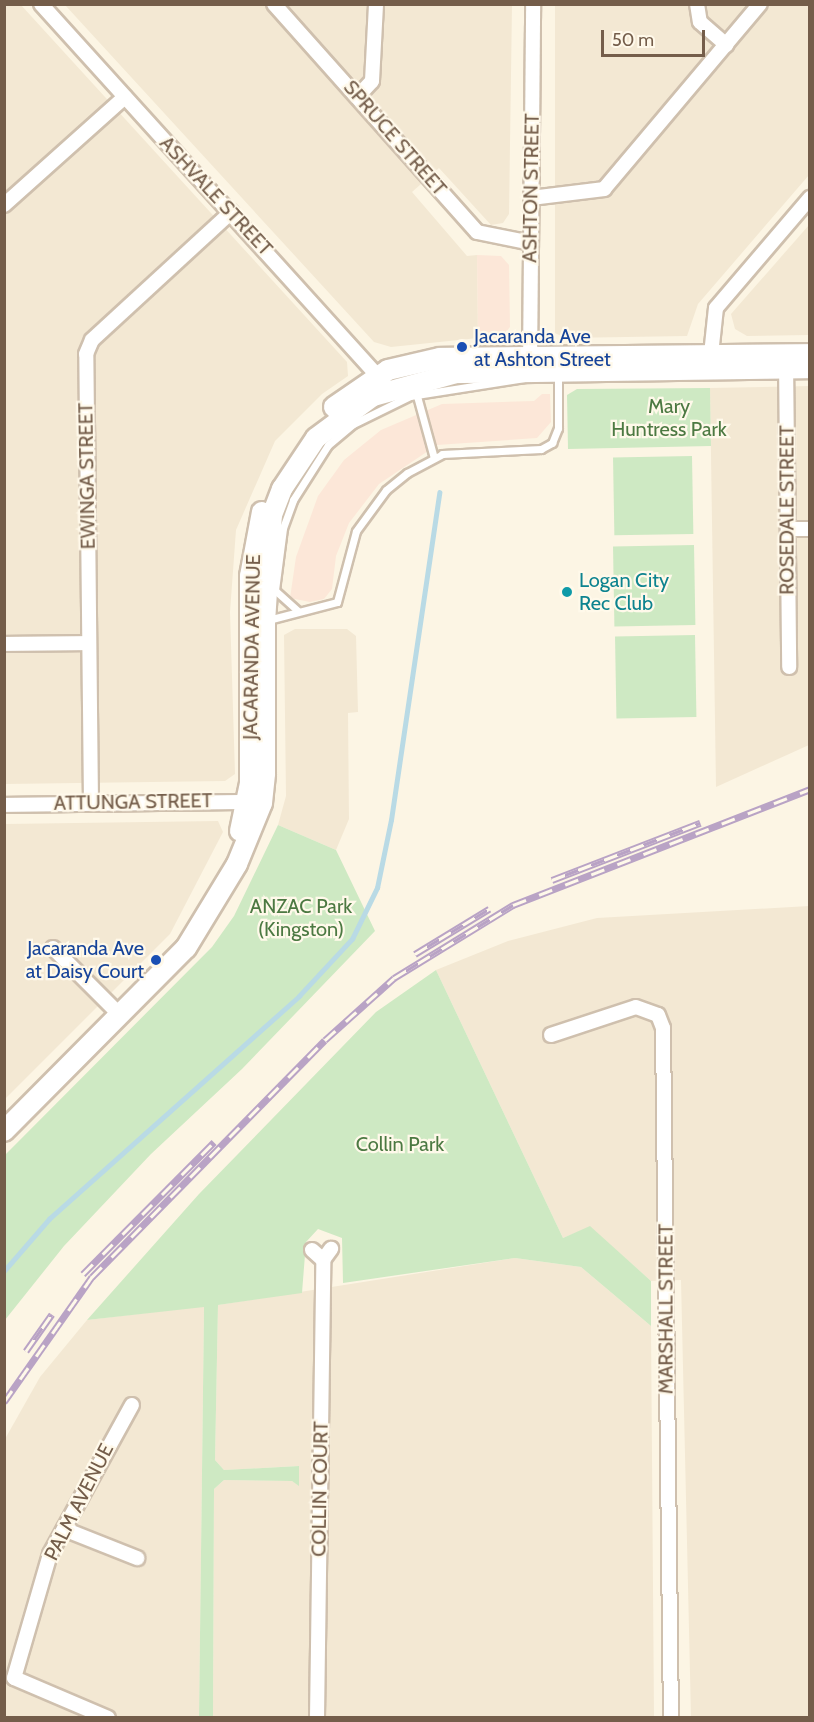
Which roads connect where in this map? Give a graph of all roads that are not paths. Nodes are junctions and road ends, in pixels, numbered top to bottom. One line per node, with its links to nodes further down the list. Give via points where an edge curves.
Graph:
1 (41, 4): 9 (street, ASHVALE STREET)
2 (274, 4): 8 (street, SPRUCE STREET)
3 (376, 4): 8 (street, via 372,81)
4 (533, 4): 10 (street, ASHTON STREET)
5 (697, 4): 7 (street, via 700,22)
6 (760, 4): 7 (street)
7 (726, 45): 10 (street, via 604,189)
8 (358, 95): 14 (street, SPRUCE STREET, via 477,232)
9 (125, 97): 12 (street); 13 (street, ASHVALE STREET)
10 (531, 198): 14 (street, ASHTON STREET)
11 (810, 198): 17 (street, via 716,308)
12 (4, 205)
13 (231, 212): 21 (street, ASHVALE STREET); 29 (street, EWINGA STREET, via 92,340 86,354)
14 (531, 243): 18 (street, ASHTON STREET)
15 (810, 354): 16 (street, JACARANDA AVENUE)
16 (786, 361): 17 (street, JACARANDA AVENUE); 20 (street, JACARANDA AVENUE); 24 (street, ROSEDALE STREET)
17 (709, 362): 19 (street, JACARANDA AVENUE)
18 (530, 363): 19 (street, JACARANDA AVENUE); 21 (street, JACARANDA AVENUE); 22 (lane, via 514,384 450,387)
19 (558, 363): 23 (lane, via 558,428 552,443 541,449 494,448)
20 (810, 368)
21 (383, 383): 26 (street, JACARANDA AVENUE, via 341,416 297,463 272,515); 32 (street, JACARANDA AVENUE, via 341,401 301,440 264,504 250,576)
22 (417, 396): 23 (lane); 26 (lane, via 353,424 315,462 293,500 283,528 282,563)
23 (434, 458): 27 (lane, via 406,473 368,511 349,552 337,602)
24 (788, 529): 25 (street); 31 (street, ROSEDALE STREET)
25 (810, 529)
26 (270, 580): 27 (lane, via 280,600); 28 (street, JACARANDA AVENUE)
27 (298, 611): 28 (lane)
28 (265, 622): 32 (lane); 33 (street, JACARANDA AVENUE)
29 (89, 643): 30 (street); 34 (street, EWINGA STREET)
30 (4, 644)
31 (789, 667)
32 (250, 693): 33 (street, JACARANDA AVENUE)
33 (255, 802): 34 (street, ATTUNGA STREET); 37 (street, JACARANDA AVENUE, via 221,898 178,953)
34 (91, 803): 35 (street, ATTUNGA STREET)
35 (4, 804)
36 (53, 948): 37 (street)
37 (119, 1014): 39 (street, JACARANDA AVENUE)
38 (550, 1035): 46 (street, MARSHALL STREET, via 636,1007 658,1015 663,1028)
39 (4, 1131)
40 (312, 1250): 45 (street, COLLIN COURT, via 327,1254)
41 (132, 1406): 42 (street, PALM AVENUE)
42 (64, 1528): 43 (street); 44 (street, PALM AVENUE, via 50,1554 14,1678)
43 (136, 1558)
44 (108, 1718)
45 (317, 1718)
46 (670, 1718)

